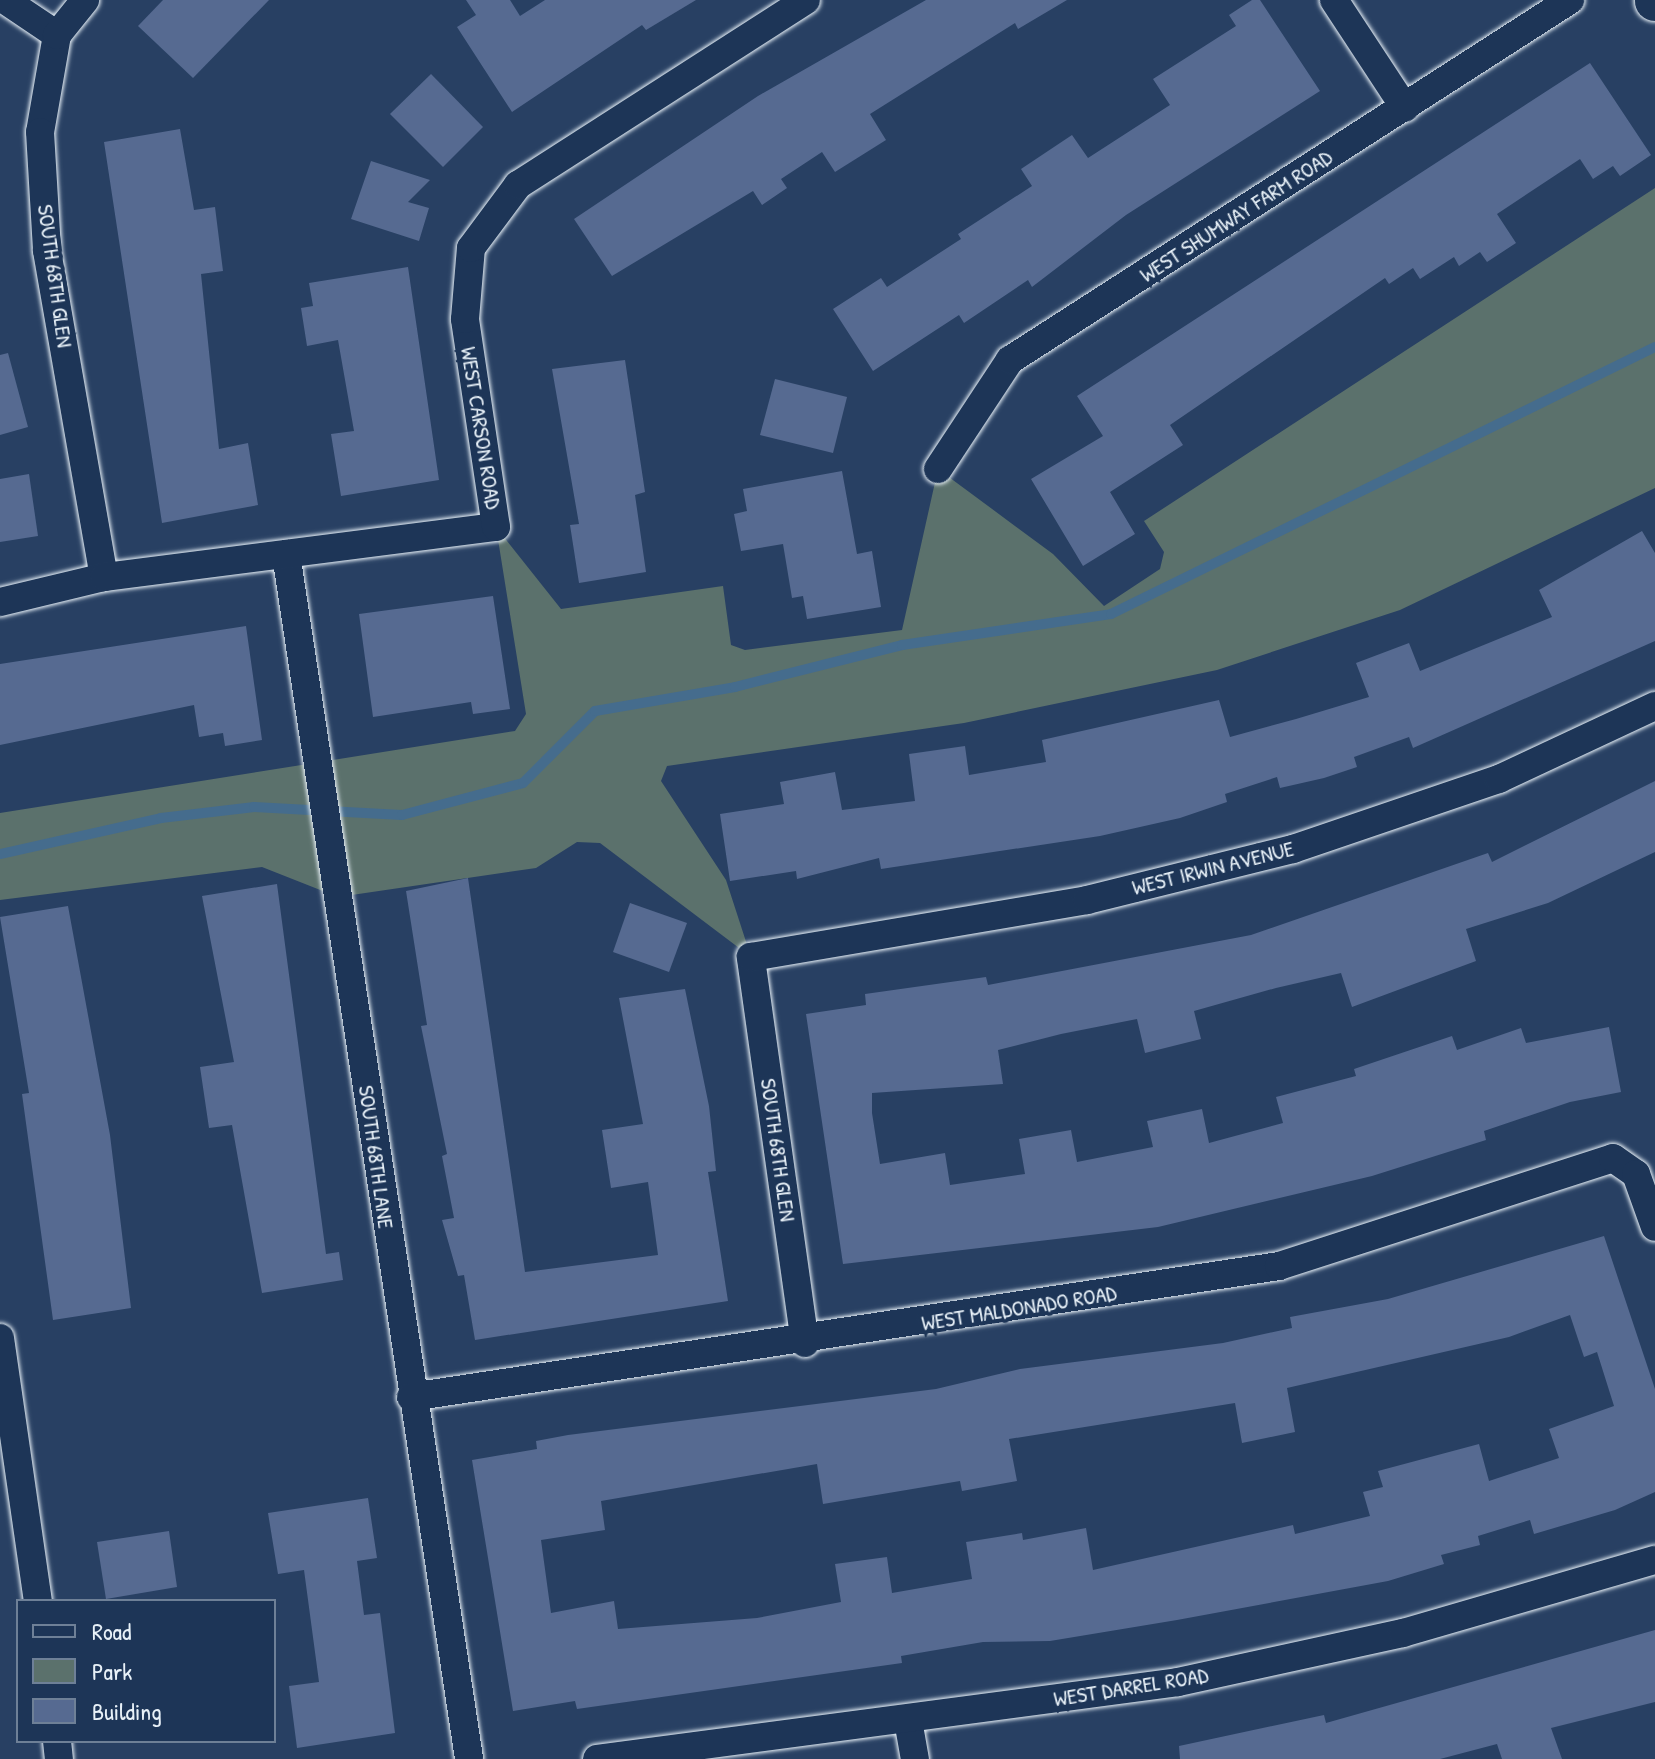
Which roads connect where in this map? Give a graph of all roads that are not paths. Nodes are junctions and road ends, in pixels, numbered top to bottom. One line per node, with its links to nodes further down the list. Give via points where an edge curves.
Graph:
1 (5, 0): 6 (street)
2 (85, 0): 6 (street)
3 (806, 0): 9 (street, WEST CARSON ROAD, via 518,185 471,248 465,319 496,527)
4 (1334, 0): 7 (street)
5 (1570, 0): 7 (street, WEST SHUMWAY FARM ROAD)
6 (57, 35): 10 (street, SOUTH 68TH GLEN, via 40,132 47,251)
7 (1405, 108): 8 (street, WEST SHUMWAY FARM ROAD, via 1010,360)
8 (938, 469)
9 (286, 554): 10 (street, WEST CARSON ROAD); 17 (street, SOUTH 68TH LANE)
10 (104, 577): 11 (street, WEST CARSON ROAD)
11 (0, 602)
12 (1655, 706): 13 (street, WEST IRWIN AVENUE, via 1499,779 1293,849 1087,900)
13 (751, 957): 16 (street, SOUTH 68TH GLEN)
14 (1655, 1227): 16 (street, WEST MALDONADO ROAD, via 1636,1174 1613,1158 1279,1266)
15 (0, 1338): 18 (street)
16 (805, 1343): 17 (street, WEST MALDONADO ROAD)
17 (411, 1397): 22 (street, SOUTH 68TH LANE)
18 (7, 1434): 20 (street)
19 (1655, 1560): 21 (street, WEST DARREL ROAD, via 1403,1633 1268,1662)
20 (38, 1599)
21 (908, 1720): 23 (street, WEST DARREL ROAD); 24 (street)
22 (469, 1759)
23 (597, 1759)
24 (915, 1759)

